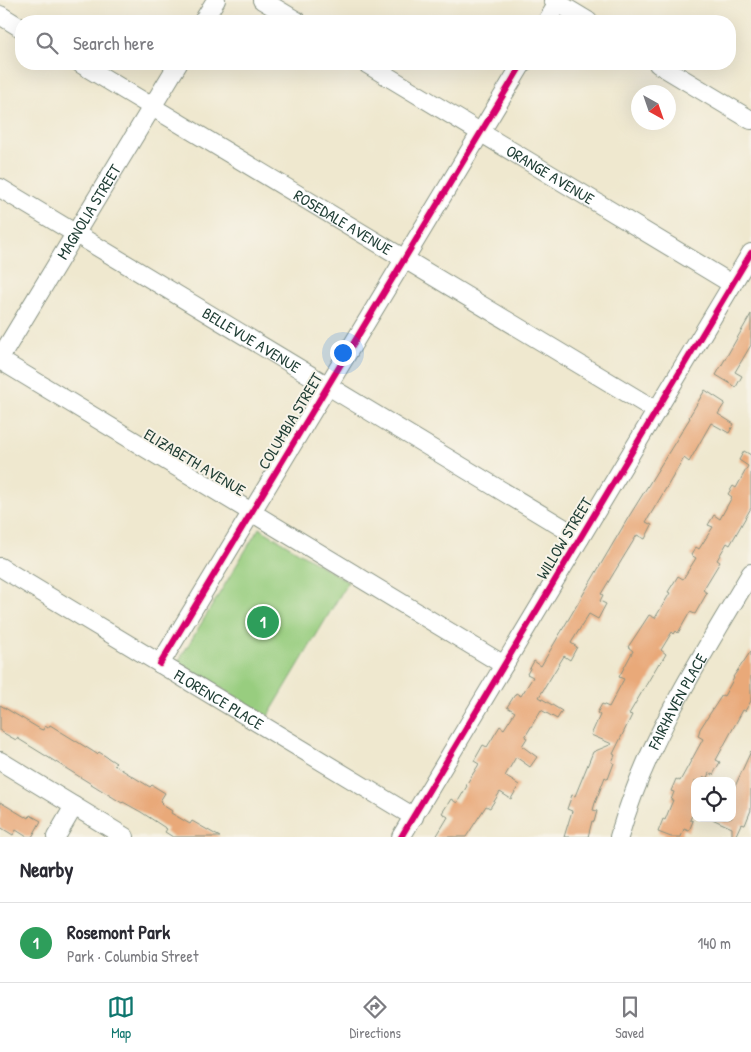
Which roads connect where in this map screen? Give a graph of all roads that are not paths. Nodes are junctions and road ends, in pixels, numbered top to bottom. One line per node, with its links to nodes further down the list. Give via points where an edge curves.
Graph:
1 (216, 0): 5 (street)
2 (262, 0): 6 (street)
3 (557, 1): 7 (street); 8 (street)
4 (0, 15): 9 (street)
5 (207, 15)
6 (287, 15)
7 (550, 15)
8 (579, 15)
9 (15, 24)
10 (91, 70): 15 (street, ROSEDALE AVENUE)
11 (174, 70): 15 (street, MAGNOLIA STREET)
12 (377, 70): 17 (street, ORANGE AVENUE)
13 (518, 70): 17 (street, COLUMBIA STREET)
14 (668, 70): 16 (street)
15 (152, 106): 19 (street, MAGNOLIA STREET); 21 (street, ROSEDALE AVENUE)
16 (751, 120)
17 (481, 132): 21 (street, COLUMBIA STREET); 22 (street, ORANGE AVENUE)
18 (0, 188): 19 (street, BELLEVUE AVENUE)
19 (76, 233): 23 (street, MAGNOLIA STREET); 24 (street, BELLEVUE AVENUE)
20 (751, 253): 22 (street, WILLOW STREET)
21 (404, 259): 24 (street, COLUMBIA STREET); 25 (street, ROSEDALE AVENUE)
22 (732, 284): 25 (street, WILLOW STREET)
23 (0, 359): 26 (street, ELIZABETH AVENUE)
24 (328, 386): 26 (street, COLUMBIA STREET); 27 (street, BELLEVUE AVENUE)
25 (656, 411): 27 (street, WILLOW STREET)
26 (252, 512): 30 (street, COLUMBIA STREET); 31 (street, ELIZABETH AVENUE)
27 (580, 538): 31 (street, WILLOW STREET)
28 (0, 567): 30 (street, FLORENCE PLACE)
29 (751, 573): 38 (street, FAIRHAVEN PLACE, via 668,714 641,773)
30 (160, 664): 34 (street, FLORENCE PLACE)
31 (504, 665): 34 (street, WILLOW STREET)
32 (0, 761): 33 (street)
33 (74, 806): 35 (street); 36 (street)
34 (414, 817): 37 (street, WILLOW STREET)
35 (56, 837)
36 (125, 837)
37 (401, 837)
38 (619, 837)

